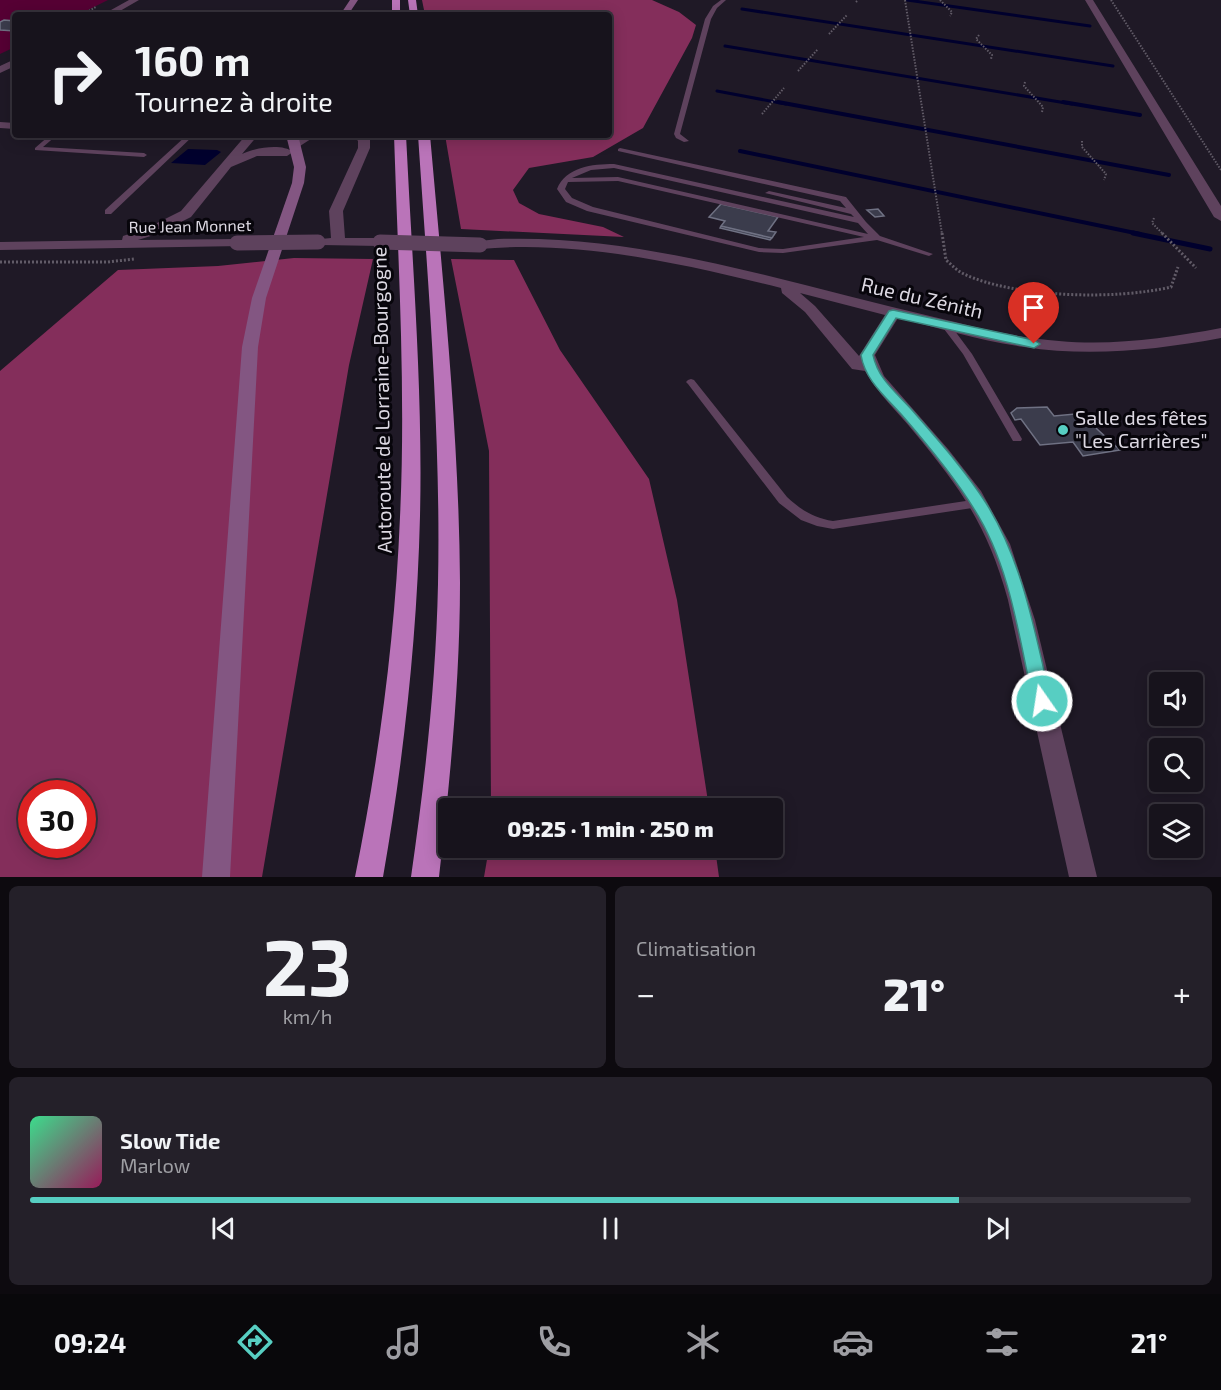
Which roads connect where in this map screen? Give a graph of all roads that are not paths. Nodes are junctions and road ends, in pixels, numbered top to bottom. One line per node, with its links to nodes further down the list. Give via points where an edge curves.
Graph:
1 (135, 0): 4 (street)
2 (724, 0): 12 (lane, via 708,19 677,134)
3 (1089, 0): 21 (street)
4 (112, 12)
5 (50, 138): 14 (lane, via 37,149)
6 (188, 138): 18 (lane)
7 (249, 138): 16 (street)
8 (362, 138): 24 (street, via 364,147 336,211)
9 (400, 138): 39 (highway, Autoroute de Lorraine-Bourgogne, via 410,382 409,559 401,670 382,814)
10 (424, 138): 40 (highway, via 444,388 449,555 443,699)
11 (289, 141): 16 (street, via 255,152); 38 (street, via 298,183 259,298 250,347)
12 (686, 141)
13 (620, 150): 19 (lane, via 843,199)
14 (144, 155)
15 (611, 158): 19 (lane)
16 (221, 171): 20 (street)
17 (565, 180): 22 (lane, via 584,170 614,166); 23 (lane, via 618,179); 23 (lane, via 561,189 564,195 590,209 759,249 783,251)
18 (108, 212)
19 (853, 212): 22 (lane)
20 (186, 214): 25 (street, via 191,228); 26 (street, via 152,231)
21 (1221, 217)
22 (860, 221): 23 (lane)
23 (877, 238): 29 (lane)
24 (337, 242): 25 (street, Rue Jean Monnet, bridge); 27 (street, Rue Jean Monnet, bridge)
25 (183, 244): 26 (street, Rue Jean Monnet)
26 (104, 245): 28 (street, Rue Jean Monnet)
27 (480, 245): 30 (street, Rue du Zénith, via 494,249 617,251 688,262)
28 (0, 246)
29 (929, 254)
30 (772, 283): 31 (street, Rue du Zénith); 34 (street, via 803,302 858,365)
31 (893, 314): 32 (street, Rue du Zénith); 34 (street, via 867,355)
32 (946, 325): 33 (street, Rue du Zénith, via 1034,344 1078,347 1147,345); 36 (lane)
33 (1221, 333)
34 (869, 368): 37 (street)
35 (692, 382): 37 (lane, via 783,500 813,523 833,525)
36 (1017, 439)
37 (979, 503): 41 (street, via 993,527 1017,590)
38 (216, 877)
39 (369, 877)
40 (425, 877)
41 (1083, 877)

